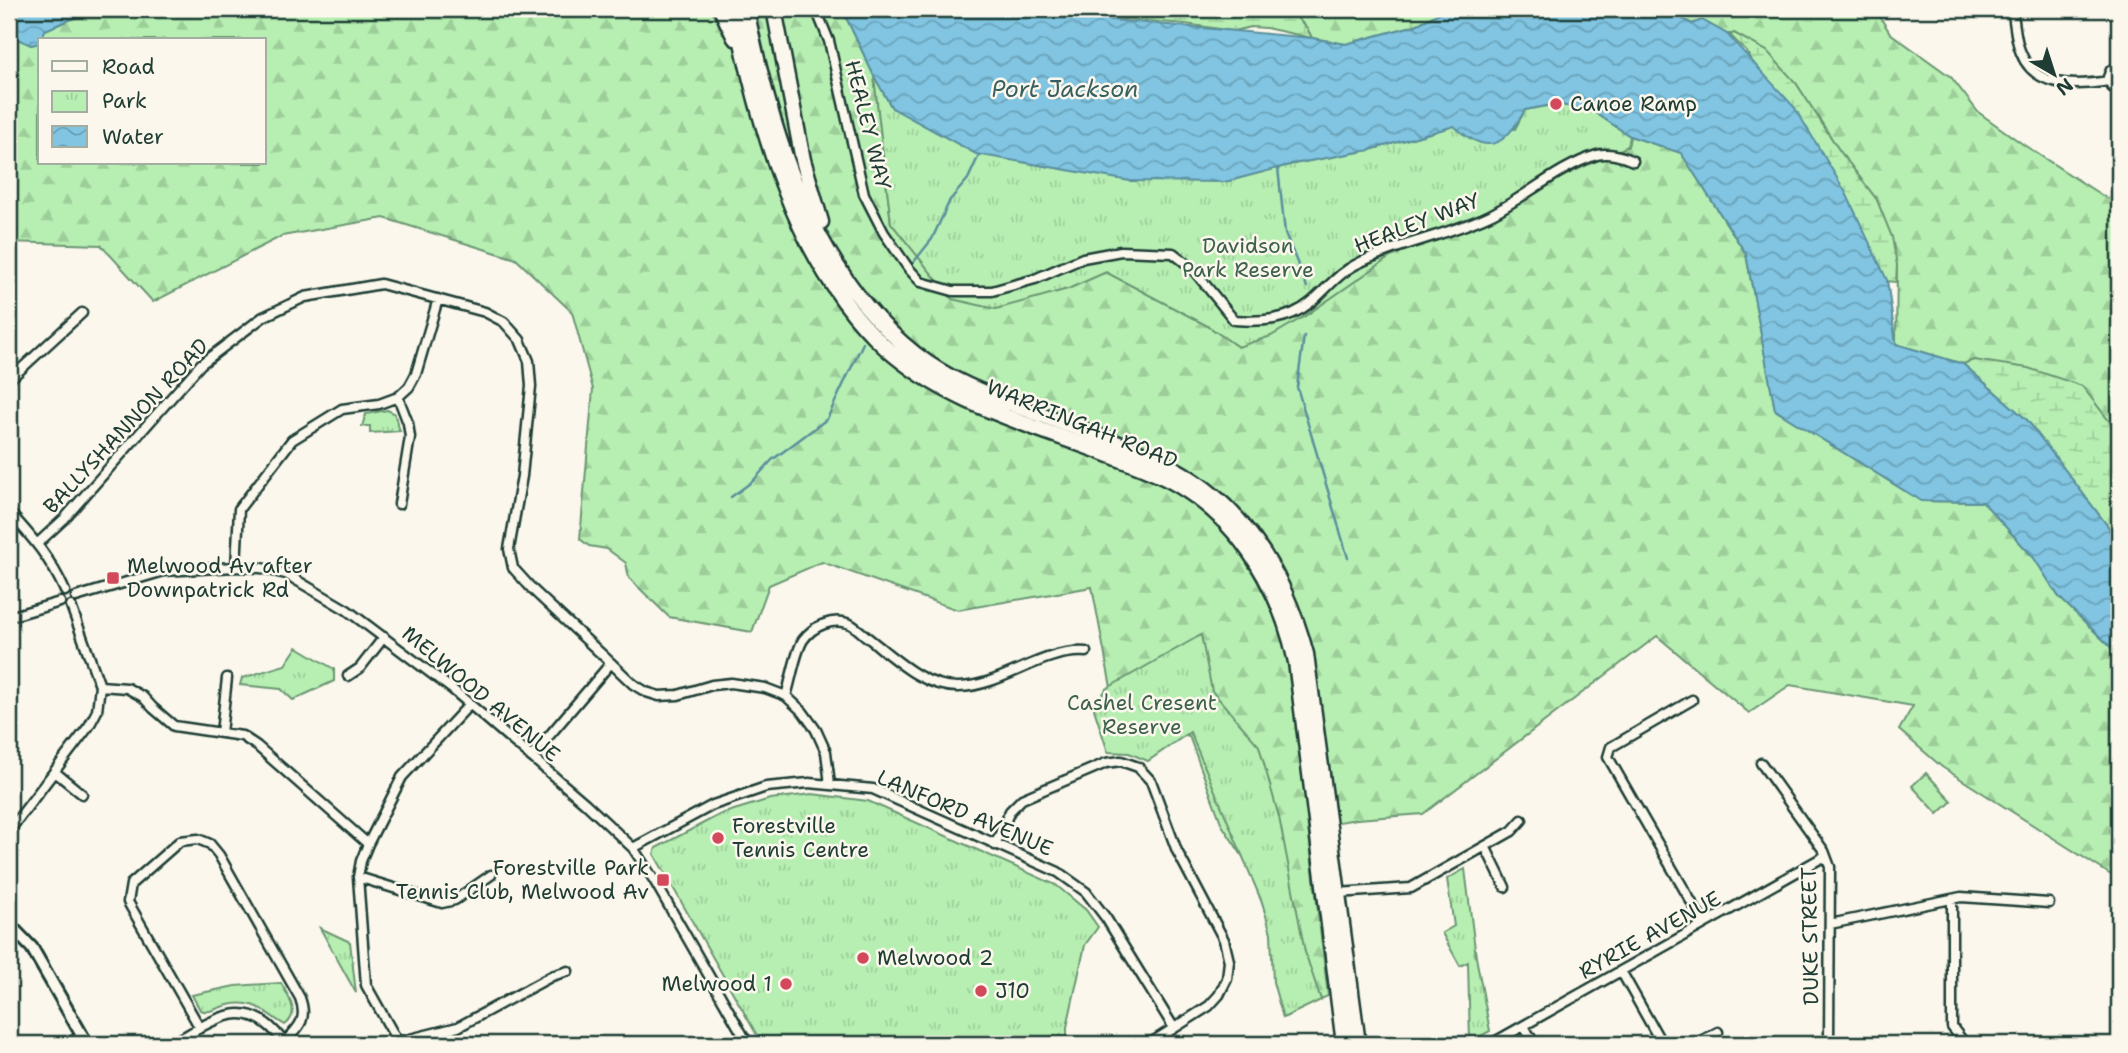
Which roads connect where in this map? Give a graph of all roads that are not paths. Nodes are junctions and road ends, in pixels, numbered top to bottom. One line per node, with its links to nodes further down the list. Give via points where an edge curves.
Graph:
1 (721, 9): 8 (highway)
2 (735, 9): 8 (highway, WARRINGAH ROAD)
3 (746, 9): 12 (highway, WARRINGAH ROAD, via 757,61 799,193)
4 (774, 9): 12 (highway, via 803,160)
5 (816, 9): 11 (street, HEALEY WAY, via 829,41 864,194 909,270 921,282 953,291 992,291 1083,258 1152,250 1173,253 1191,267 1234,320 1258,322 1287,316 1308,305 1353,266 1469,225 1599,154)
6 (2012, 9): 9 (street, via 2021,54 2038,76 2057,83)
7 (2119, 67): 9 (street, via 2111,71)
8 (748, 68): 51 (highway, WARRINGAH ROAD, via 767,137 801,227 855,314 884,345 939,387 969,402 1180,485 1247,547 1285,616 1291,639)
9 (2109, 81): 10 (street)
10 (2119, 90)
11 (1633, 160)
12 (835, 261): 51 (highway, WARRINGAH ROAD, via 885,327 944,374 976,391 1163,463 1219,500 1259,545 1290,600 1307,654)
13 (438, 299): 16 (street, via 416,374); 19 (street, BALLYSHANNON ROAD, via 381,284 305,297 263,317 201,365); 28 (street, BALLYSHANNON ROAD, via 485,312 504,322 520,340 529,361 531,386 509,549 513,568)
14 (82, 313): 15 (street)
15 (9, 380)
16 (398, 397): 17 (street, via 410,437); 20 (street, via 342,409 292,440 239,509)
17 (399, 504)
18 (9, 512): 19 (street)
19 (38, 543): 21 (street)
20 (236, 567): 22 (street, MELWOOD AVENUE, via 164,571); 26 (street, MELWOOD AVENUE, via 286,574)
21 (65, 591): 22 (street); 23 (street)
22 (76, 597): 24 (street)
23 (60, 602): 24 (street); 25 (street)
24 (71, 606): 31 (street)
25 (9, 617)
26 (384, 637): 29 (street); 34 (street, MELWOOD AVENUE)
27 (1086, 652): 32 (street, via 1069,651 979,685 956,688 920,677 850,624 833,622 814,628 802,642)
28 (611, 663): 32 (street, BALLYSHANNON ROAD, via 633,684 659,696 731,683); 36 (street)
29 (348, 676)
30 (227, 678): 35 (street)
31 (100, 686): 35 (street, via 127,688 174,726); 38 (street, via 97,711)
32 (786, 696): 39 (street, via 816,730 826,752)
33 (1692, 700): 55 (street, via 1611,747 1608,757)
34 (469, 705): 36 (street, MELWOOD AVENUE); 43 (street, via 402,777)
35 (220, 733): 43 (street, via 242,736 257,746)
36 (531, 757): 46 (street, MELWOOD AVENUE)
37 (1761, 763): 47 (street, DUKE STREET)
38 (55, 772): 40 (street); 42 (street)
39 (830, 784): 44 (street, LANFORD AVENUE, via 873,789); 46 (street, LANFORD AVENUE, via 766,788 713,805)
40 (82, 794)
41 (1522, 820): 45 (street)
42 (9, 831)
43 (368, 844): 49 (street)
44 (995, 845): 61 (street, LANFORD AVENUE, via 1058,872 1086,892); 61 (street, via 1010,811 1022,799 1106,763 1121,761 1138,767 1151,781 1177,851 1224,940 1228,961 1227,979 1219,995)
45 (1485, 846): 50 (street); 51 (street, via 1411,888)
46 (633, 848): 68 (street, MELWOOD AVENUE)
47 (1825, 856): 55 (street, RYRIE AVENUE); 56 (street, DUKE STREET, via 1830,867)
48 (491, 874): 49 (street, via 455,900 442,903)
49 (358, 877): 65 (street, via 366,985)
50 (1505, 887)
51 (1331, 893): 70 (highway, WARRINGAH ROAD); 71 (highway, WARRINGAH ROAD)
52 (1952, 899): 53 (street); 56 (street); 77 (street, via 1952,1027)
53 (2049, 903)
54 (9, 924): 63 (street, via 32,948)
55 (1704, 924): 58 (street, RYRIE AVENUE)
56 (1830, 924): 76 (street, DUKE STREET)
57 (568, 971): 65 (street, via 458,1027)
58 (1620, 971): 59 (street, RYRIE AVENUE); 74 (street)
59 (1524, 1026): 72 (street, RYRIE AVENUE); 73 (street)
60 (200, 1028): 64 (street, via 222,1016 241,1013 271,1025); 64 (street, via 128,902 131,884 180,842 198,839 219,855 300,998 304,1010 301,1024); 67 (street)
61 (1174, 1028): 69 (street)
62 (1718, 1032): 75 (street)
63 (85, 1040): 66 (street)
64 (285, 1043)
65 (398, 1043)
66 (67, 1044)
67 (172, 1044)
68 (748, 1044)
69 (1149, 1044)
70 (1344, 1044)
71 (1358, 1044)
72 (1491, 1044)
73 (1535, 1044)
74 (1661, 1044)
75 (1695, 1044)
76 (1829, 1044)
77 (1965, 1044)

